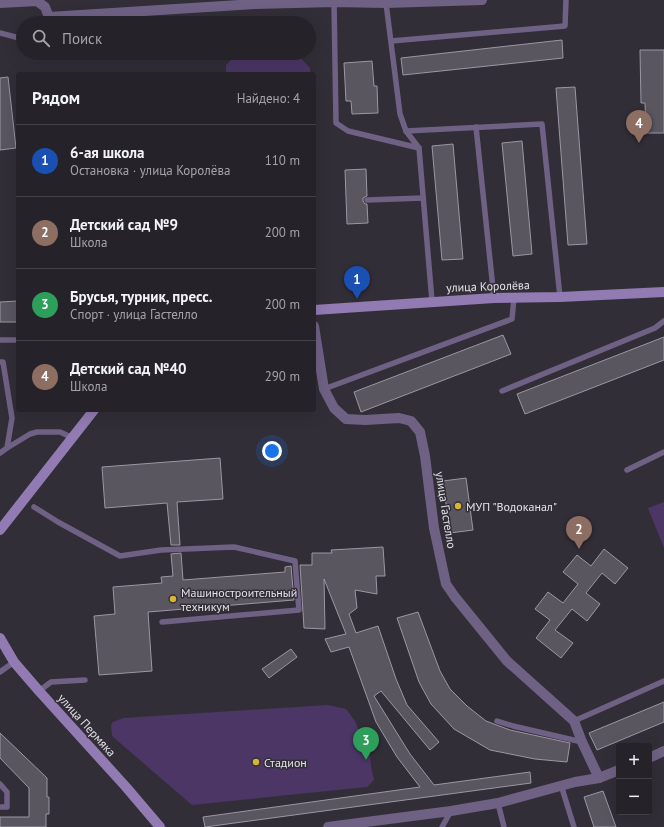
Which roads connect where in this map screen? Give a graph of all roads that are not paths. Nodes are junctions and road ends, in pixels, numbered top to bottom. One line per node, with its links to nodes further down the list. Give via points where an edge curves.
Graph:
1 (482, 0): 5 (street)
2 (566, 0): 10 (lane, via 565,26)
3 (334, 2): 5 (street); 7 (street, via 245,4); 13 (lane, via 336,123 348,131)
4 (0, 3): 6 (street, via 37,1 45,7)
5 (386, 3): 10 (lane)
6 (47, 16)
7 (97, 16)
8 (0, 33): 9 (lane)
9 (16, 37)
10 (391, 41): 12 (lane, via 400,114)
11 (476, 127): 12 (lane); 17 (lane, via 542,124); 18 (lane)
12 (406, 131): 13 (lane)
13 (419, 148): 14 (lane)
14 (423, 198): 15 (lane); 20 (lane)
15 (367, 200)
16 (664, 292): 17 (main road, улица Королёва)
17 (560, 297): 19 (main road, улица Королёва)
18 (494, 298): 19 (main road, улица Королёва); 20 (main road, улица Королёва)
19 (514, 298): 27 (lane, via 512,320)
20 (432, 302): 21 (main road, улица Королёва)
21 (316, 310)
22 (664, 321): 28 (lane, via 655,328)
23 (316, 339): 27 (street, улица Гастелло)
24 (0, 340): 25 (lane)
25 (16, 340)
26 (0, 362): 31 (lane, via 3,362 12,418)
27 (324, 389): 45 (street, улица Гастелло, via 334,408 346,419 399,418 411,421 420,432 434,528 446,584 507,661)
28 (502, 391)
29 (92, 412): 30 (main road)
30 (73, 438): 31 (lane, via 60,432 37,432); 36 (main road)
31 (7, 448): 33 (lane)
32 (664, 452): 34 (lane)
33 (0, 453)
34 (626, 470)
35 (34, 507): 37 (lane, via 120,556 161,550 234,547 295,562 299,610)
36 (0, 530)
37 (162, 622)
38 (0, 638): 39 (main road, улица Пермяка)
39 (14, 662): 40 (lane); 43 (main road, улица Пермяка)
40 (0, 672)
41 (84, 680): 43 (lane, via 51,682)
42 (664, 681): 45 (lane)
43 (38, 691): 56 (main road, улица Пермяка)
44 (497, 720): 46 (lane)
45 (574, 721): 46 (street)
46 (582, 742): 50 (street)
47 (664, 751): 48 (street)
48 (652, 757)
49 (616, 771): 50 (street)
50 (599, 778): 52 (street)
51 (0, 784): 54 (lane, via 7,792 7,807)
52 (561, 785): 53 (street); 60 (lane)
53 (498, 803): 55 (street); 59 (lane)
54 (0, 806)
55 (451, 811): 57 (street); 58 (lane)
56 (160, 827)
57 (328, 827)
58 (442, 827)
59 (504, 827)
60 (574, 827)

